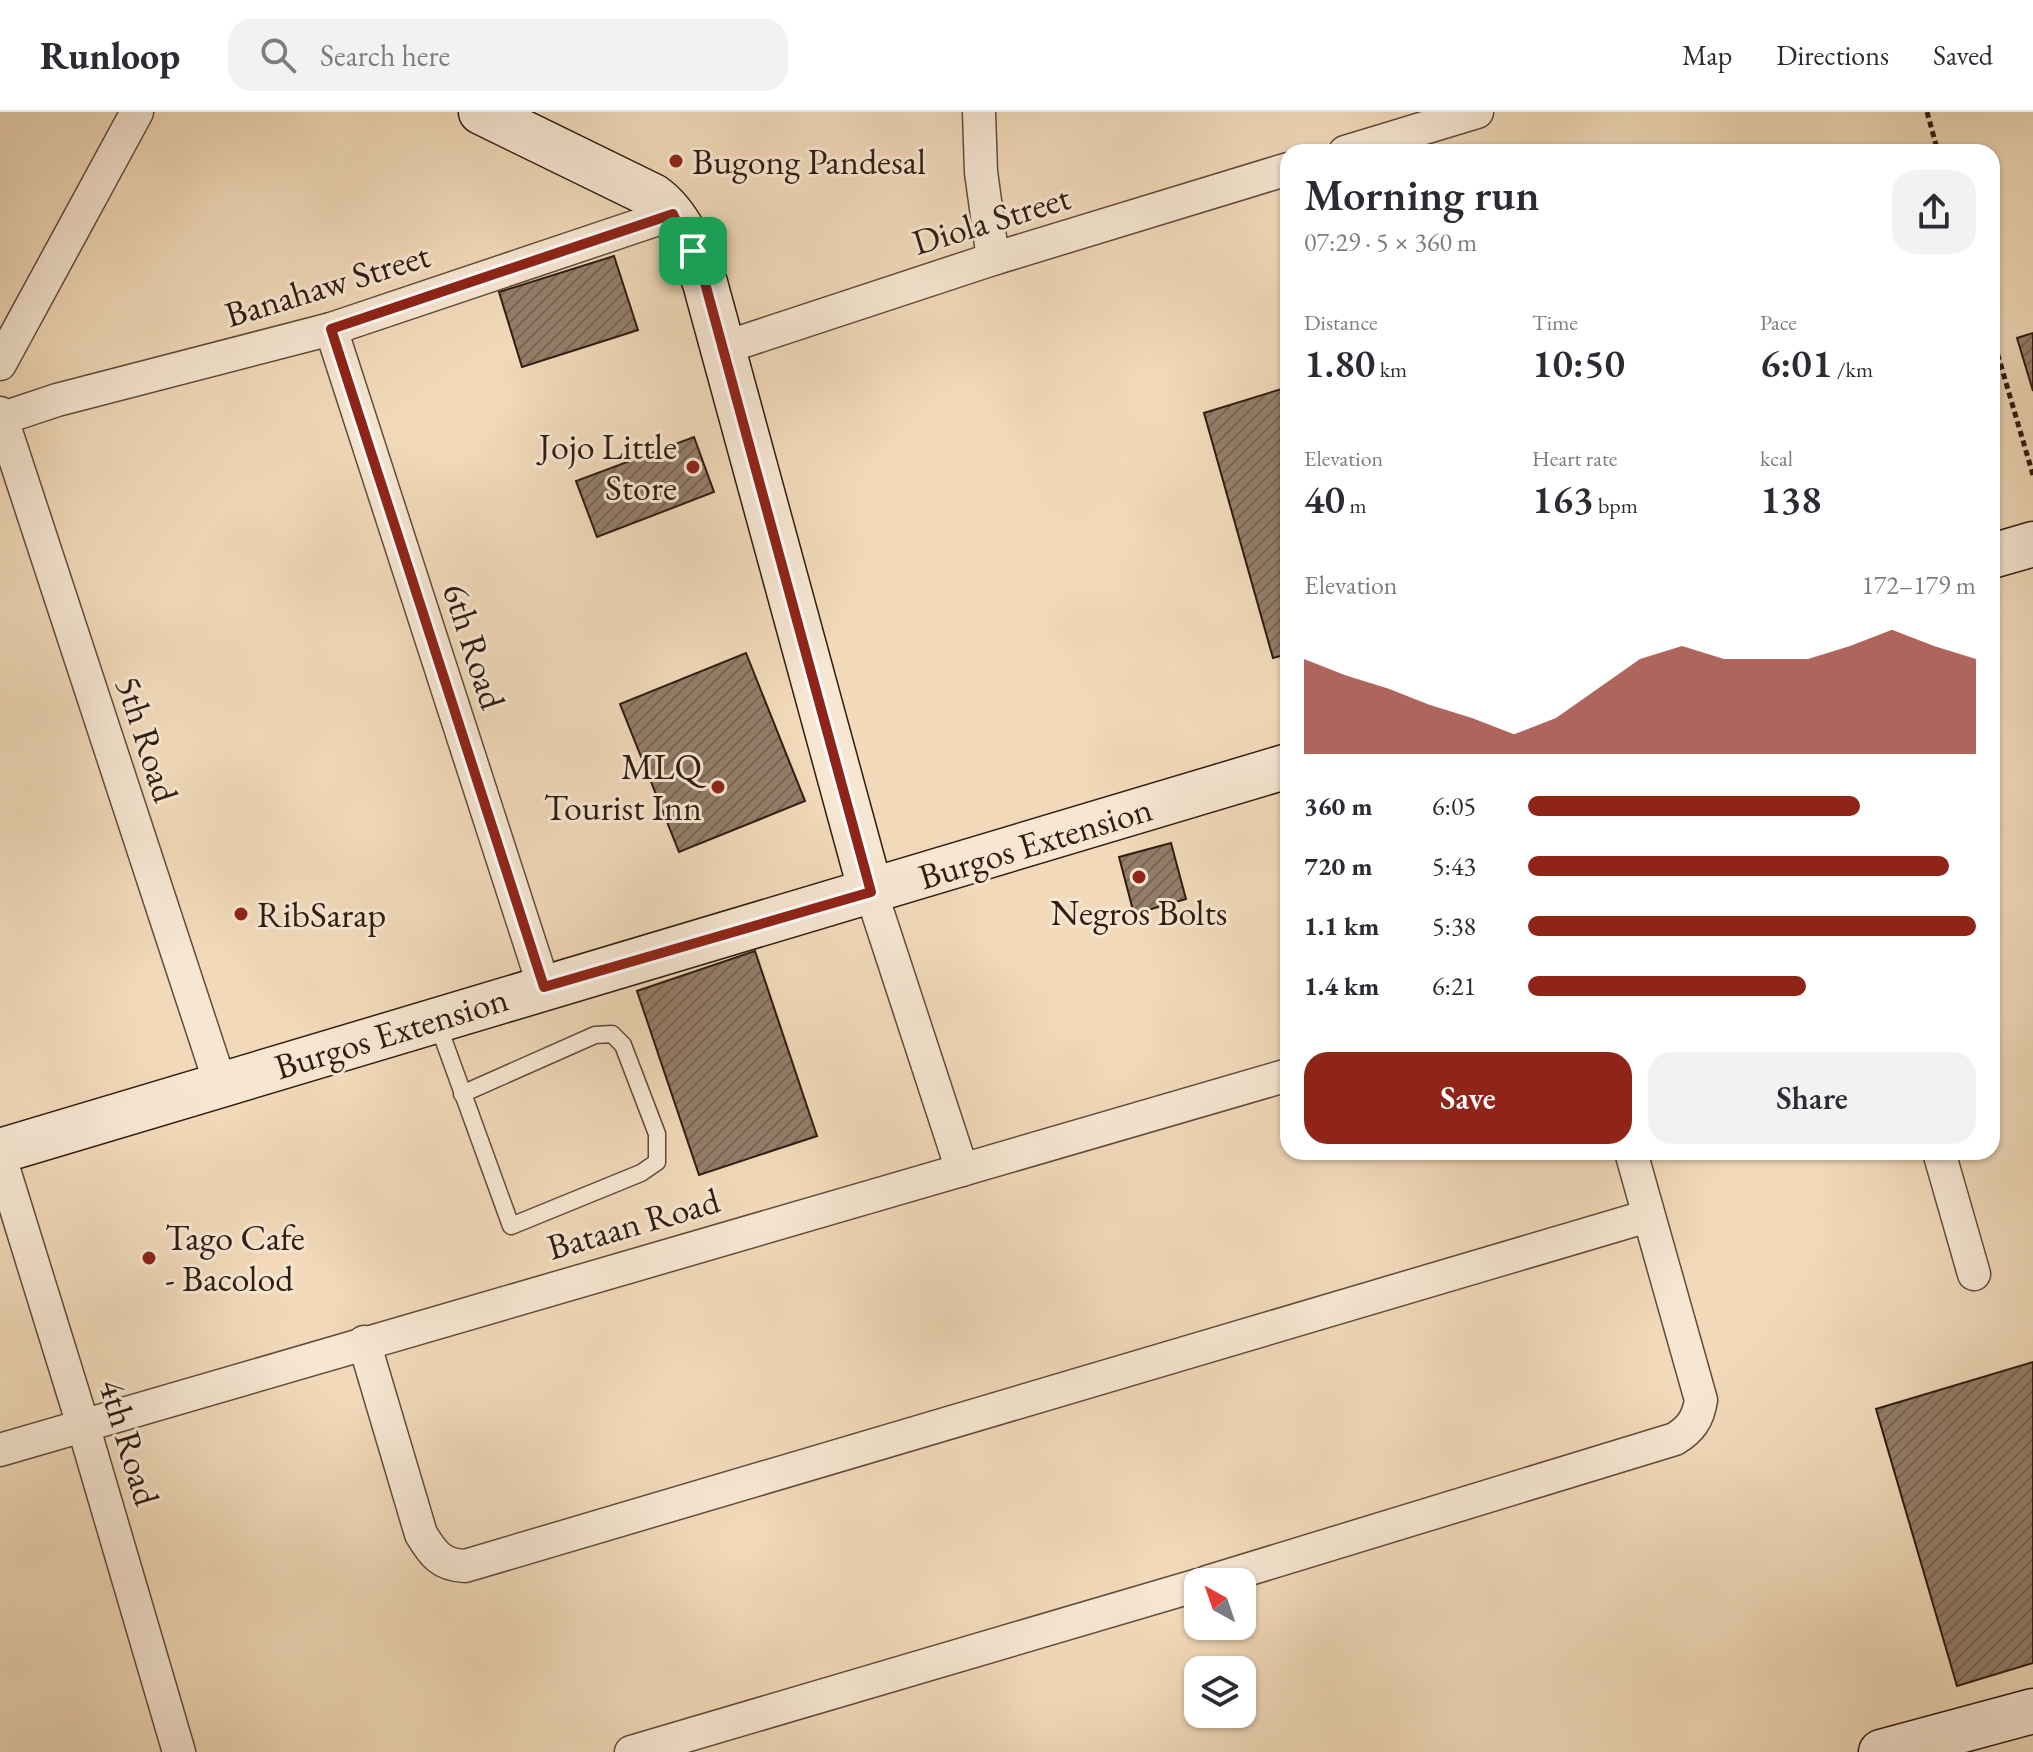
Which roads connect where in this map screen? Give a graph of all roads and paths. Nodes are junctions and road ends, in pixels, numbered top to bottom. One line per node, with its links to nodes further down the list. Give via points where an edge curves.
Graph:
1 (137, 112): 14 (street)
2 (481, 112): 9 (main road, via 653,196)
3 (979, 112): 10 (street)
4 (1477, 112): 6 (street)
5 (1927, 112): 7 (path)
6 (1371, 144)
7 (1936, 144)
8 (1280, 171): 10 (street, Diola Street)
9 (673, 214): 11 (street, Banahaw Street); 12 (main road, via 705,283)
10 (993, 259): 12 (street, Diola Street)
11 (331, 329): 16 (street, Banahaw Street); 20 (street, 6th Road)
12 (720, 349): 19 (main road)
13 (2000, 362): 17 (path)
14 (0, 364)
15 (0, 413): 16 (street, 5th Road)
16 (0, 419): 23 (street, 5th Road)
17 (2033, 475)
18 (1280, 768): 19 (main road, Burgos Extension)
19 (871, 892): 20 (main road, Burgos Extension); 28 (street)
20 (544, 987): 21 (main road, Burgos Extension)
21 (436, 1019): 23 (main road, Burgos Extension); 24 (lane)
22 (1280, 1077): 28 (street, Bataan Road)
23 (220, 1083): 25 (main road, Burgos Extension)
24 (462, 1094): 24 (lane, via 595,1035 612,1034 623,1045 657,1134 657,1162 511,1226)
25 (0, 1154): 32 (street, 4th Road)
26 (1633, 1160): 29 (street)
27 (1941, 1160): 30 (street)
28 (962, 1170): 31 (street, Bataan Road)
29 (1648, 1216): 31 (street, via 465,1566 448,1565 434,1555 421,1534); 34 (street, via 1701,1400 1694,1423 1685,1432)
30 (1974, 1274)
31 (364, 1342): 32 (street, Bataan Road)
32 (83, 1425): 33 (street, Bataan Road); 37 (street, 4th Road)
33 (0, 1450)
34 (1253, 1568)
35 (1184, 1589): 38 (street)
36 (2033, 1711): 39 (main road)
37 (179, 1752)
38 (631, 1752)
39 (1881, 1752)

